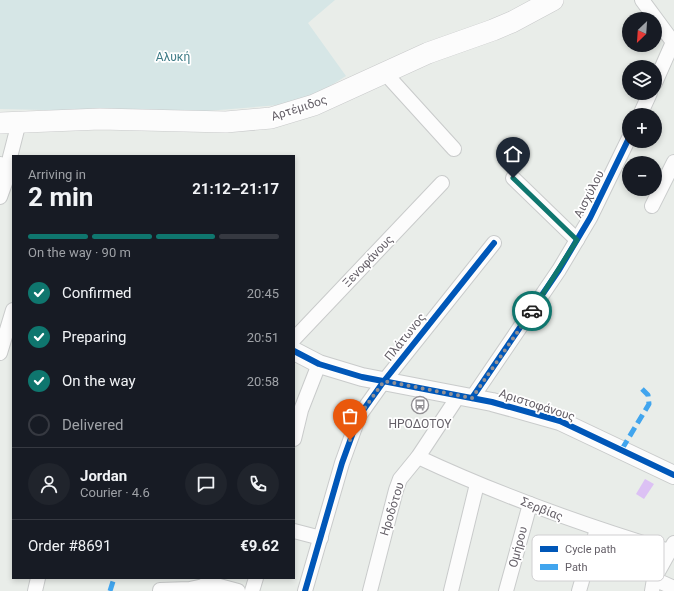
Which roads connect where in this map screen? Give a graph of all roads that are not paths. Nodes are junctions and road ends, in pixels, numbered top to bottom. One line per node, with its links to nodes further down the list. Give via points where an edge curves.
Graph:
1 (553, 0): 4 (main road, Αρτέμιδος, via 512,22 428,53)
2 (642, 0): 3 (street, via 671,38 672,47)
3 (662, 68)
4 (385, 73): 5 (main road, Αρτέμιδος, via 282,116 262,119 207,122 100,119); 7 (street)
5 (9, 123): 9 (street, via 10,156)
6 (624, 148): 14 (street, Αισχύλου)
7 (454, 149)
8 (674, 162): 13 (street)
9 (7, 171): 12 (street)
10 (513, 178): 14 (street)
11 (442, 183): 17 (street, Ξενοφάνους)
12 (0, 197)
13 (652, 206)
14 (577, 240): 22 (street, Αισχύλου, via 526,320)
15 (494, 243): 21 (street, Πλάτωνος)
16 (12, 313): 19 (street)
17 (295, 338)
18 (295, 352): 20 (street, Αριστοφάνους)
19 (0, 353)
20 (319, 364): 21 (street, Αριστοφάνους); 23 (street, via 301,410)
21 (384, 381): 22 (street, Αριστοφάνους); 32 (street, Πλάτωνος, via 359,416 342,463)
22 (466, 397): 24 (street, Ηροδότου); 25 (street, Αριστοφάνους, via 560,422)
23 (295, 435)
24 (418, 457): 26 (street, Σερβίας); 46 (street, Ηροδότου, via 400,479 396,490)
25 (674, 475)
26 (477, 484): 27 (street, Σερβίας); 47 (street)
27 (530, 504): 28 (street, Σερβίας); 48 (street, Ομήρου)
28 (597, 529): 30 (street); 31 (street, Σερβίας)
29 (295, 531): 32 (street)
30 (595, 535)
31 (622, 535)
32 (321, 538): 45 (street, Πλάτωνος)
33 (672, 547): 34 (street)
34 (664, 563)
35 (38, 579): 42 (street)
36 (256, 579): 44 (street)
37 (210, 581): 40 (street, via 190,589); 43 (street)
38 (582, 581): 49 (street)
39 (653, 585): 41 (street)
40 (160, 586)
41 (674, 588)
42 (35, 591)
43 (238, 591)
44 (252, 591)
45 (305, 591)
46 (370, 591)
47 (450, 591)
48 (506, 591)
49 (579, 591)

